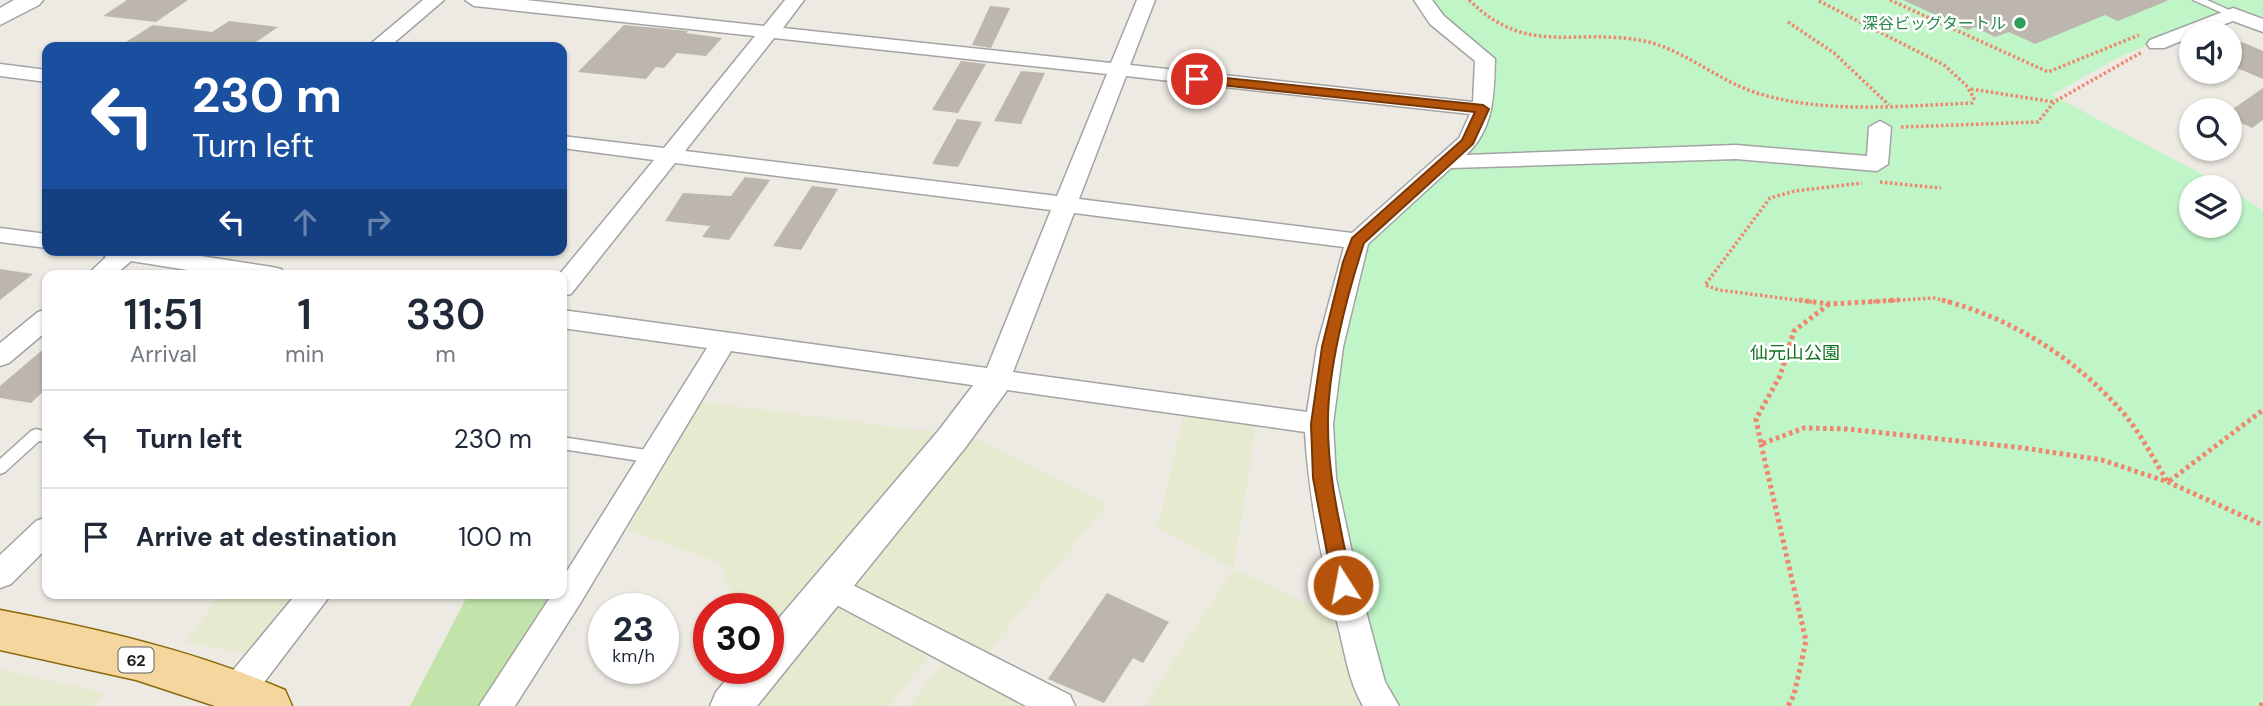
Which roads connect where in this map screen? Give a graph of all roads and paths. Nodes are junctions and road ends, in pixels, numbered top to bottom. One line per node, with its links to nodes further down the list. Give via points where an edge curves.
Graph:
1 (31, 0): 12 (street)
2 (435, 0): 17 (street)
3 (474, 0): 15 (street)
4 (795, 0): 15 (street)
5 (1146, 0): 19 (street)
6 (1423, 0): 24 (street, via 1437,20 1485,59)
7 (1469, 0): 23 (path, via 1494,24 1519,34 1642,41 1673,51 1758,93 1834,106)
8 (1817, 0): 21 (path, via 1938,61)
9 (1890, 0): 16 (path, via 2048,72)
10 (2198, 0): 11 (lane)
11 (2233, 14): 14 (street); 16 (street)
12 (0, 18)
13 (1788, 22): 23 (path, via 1834,53)
14 (2263, 26)
15 (768, 33): 19 (street); 27 (street)
16 (2153, 37): 22 (path)
17 (383, 42)
18 (0, 70): 20 (street)
19 (1119, 71): 24 (street); 31 (street)
20 (42, 75)
21 (1970, 89): 22 (path); 23 (path, via 1972,103)
22 (2054, 102): 25 (path, via 2038,122 2030,124)
23 (1889, 106)
24 (1483, 109): 28 (street, via 1468,141)
25 (1880, 127): 29 (street)
26 (567, 143): 27 (street)
27 (670, 155): 31 (street); 39 (street)
28 (1444, 162): 29 (street, via 1736,152); 34 (street)
29 (1878, 173): 30 (path); 40 (path, via 1770,198 1705,285)
30 (1941, 188)
31 (1066, 204): 34 (street); 45 (street)
32 (0, 234): 33 (street)
33 (42, 240)
34 (1357, 241): 47 (street, via 1330,347)
35 (117, 256): 37 (street)
36 (153, 256): 38 (street)
37 (104, 270)
38 (239, 270)
39 (567, 282)
40 (1830, 304): 50 (path, via 1794,331 1780,376 1756,419); 53 (path, via 1934,298 1978,309 2029,333 2125,415)
41 (567, 321): 43 (street)
42 (42, 322): 44 (street)
43 (724, 342): 45 (street); 51 (street)
44 (0, 357)
45 (996, 380): 47 (street); 57 (street)
46 (2263, 410): 53 (path)
47 (1319, 424): 69 (street, via 1322,478 1343,585 1370,687)
48 (42, 436): 52 (lane, via 36,435)
49 (567, 444): 51 (lane)
50 (1761, 444): 53 (path, via 1804,428 1847,429 2102,460); 70 (path, via 1806,641)
51 (653, 457): 58 (street)
52 (0, 468)
53 (2168, 482): 54 (path)
54 (2263, 525)
55 (42, 534): 56 (street)
56 (0, 575)
57 (829, 586): 62 (street); 68 (street)
58 (567, 598)
59 (312, 599): 64 (street)
60 (566, 599): 66 (street)
61 (0, 630): 64 (main road, 62, via 139,660)
62 (784, 641)
63 (749, 684): 67 (street)
64 (252, 699)
65 (2263, 700): 71 (path)
66 (496, 706)
67 (732, 706)
68 (1058, 706)
69 (1382, 706)
70 (1788, 706)
71 (2262, 706)

